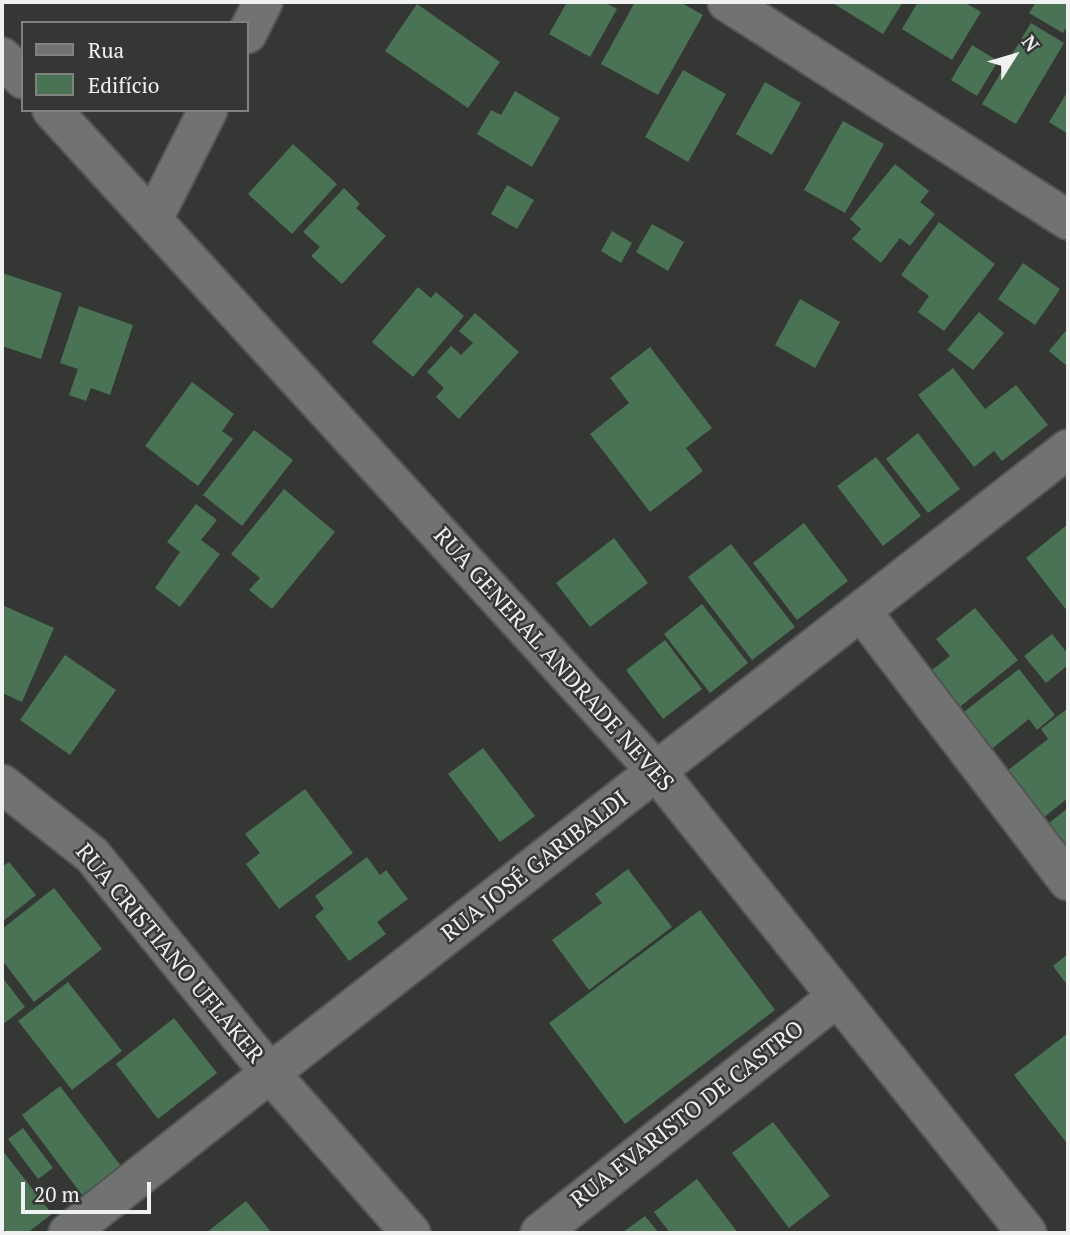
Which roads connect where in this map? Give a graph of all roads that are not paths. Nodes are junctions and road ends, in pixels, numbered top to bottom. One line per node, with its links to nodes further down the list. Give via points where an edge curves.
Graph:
1 (263, 2): 3 (street)
2 (727, 2): 9 (street)
3 (248, 32)
4 (2, 57): 5 (street)
5 (21, 77)
6 (54, 112): 8 (street, RUA GENERAL ANDRADE NEVES)
7 (207, 112): 8 (street)
8 (153, 219): 12 (street, RUA GENERAL ANDRADE NEVES)
9 (1068, 220)
10 (1068, 449): 11 (street, RUA JOSÉ GARIBALDI)
11 (862, 612): 12 (street, RUA JOSÉ GARIBALDI); 14 (street)
12 (657, 772): 15 (street, RUA GENERAL ANDRADE NEVES); 16 (street, RUA JOSÉ GARIBALDI)
13 (2, 784): 16 (street, RUA CRISTIANO UFLAKER, via 92,855)
14 (1068, 881)
15 (837, 997): 19 (street, RUA EVARISTO DE CASTRO); 20 (street, RUA GENERAL ANDRADE NEVES)
16 (270, 1073): 17 (street, RUA JOSÉ GARIBALDI); 18 (street)
17 (68, 1233)
18 (411, 1233)
19 (540, 1233)
20 (1027, 1233)

